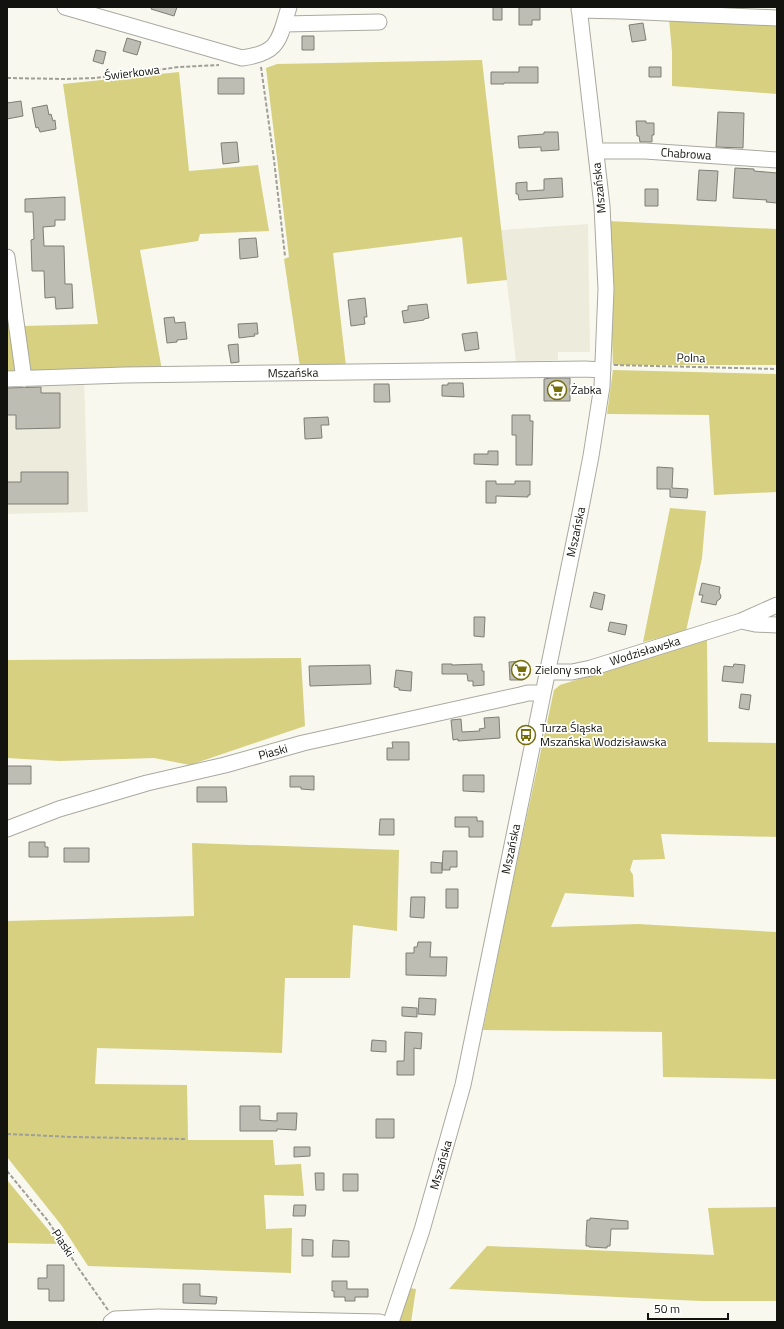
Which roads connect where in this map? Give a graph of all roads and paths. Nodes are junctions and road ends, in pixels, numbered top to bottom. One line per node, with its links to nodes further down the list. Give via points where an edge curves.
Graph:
1 (65, 7): 7 (street, via 222,53 242,58)
2 (289, 7): 6 (street)
3 (579, 9): 4 (street); 10 (street, Mszańska)
4 (777, 18)
5 (379, 22): 6 (street)
6 (284, 24): 7 (street, via 274,47)
7 (256, 56): 12 (path, via 261,68)
8 (226, 64): 9 (path, Świerkowa, via 179,67 95,78)
9 (7, 78)
10 (596, 151): 11 (street, Chabrowa, via 645,151); 14 (street, Mszańska, via 602,206 606,290)
11 (777, 160)
12 (284, 256)
13 (7, 258): 17 (street)
14 (604, 368): 15 (path, Polna); 17 (street, Mszańska, via 125,375); 21 (street, Mszańska, via 591,456)
15 (777, 370)
16 (7, 379): 17 (street, Mszańska)
17 (24, 379)
18 (777, 605): 19 (street, Wodzisławska)
19 (741, 621): 20 (street, Wodzisławska); 21 (street, Wodzisławska, via 591,668 572,672)
20 (777, 625)
21 (547, 672): 22 (street, Mszańska)
22 (543, 693): 23 (street, Piaski, via 520,694 303,743 147,783 59,809); 29 (street, Mszańska, via 463,1085 422,1230)
23 (7, 829)
24 (7, 1134): 25 (path)
25 (185, 1140)
26 (7, 1171): 27 (path, Piaski, via 48,1221)
27 (113, 1320): 28 (street, via 158,1317)
28 (380, 1322)
29 (391, 1322)

